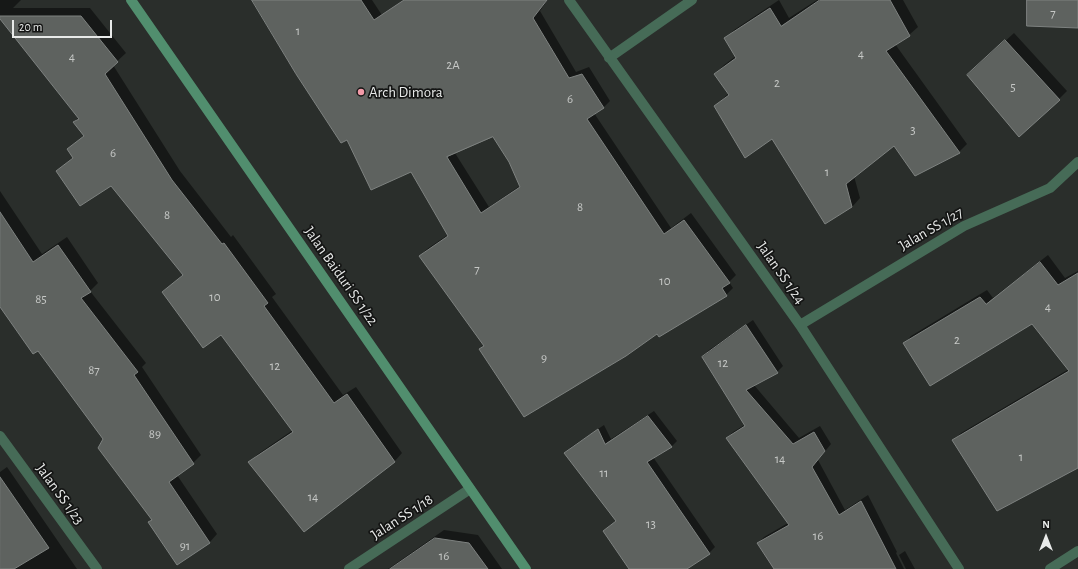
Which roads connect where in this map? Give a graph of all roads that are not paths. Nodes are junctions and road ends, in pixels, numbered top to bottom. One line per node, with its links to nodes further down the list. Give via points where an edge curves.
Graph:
1 (131, 0): 8 (street, Jalan Baiduri SS 1/22)
2 (569, 0): 4 (street, Jalan SS 1/24)
3 (692, 0): 4 (street)
4 (609, 58): 6 (street, Jalan SS 1/24)
5 (1078, 162): 6 (street, Jalan SS 1/27, via 1050,188 964,226)
6 (800, 325): 13 (street, Jalan SS 1/24)
7 (0, 436): 10 (street, Jalan SS 1/23)
8 (470, 489): 11 (street, Jalan SS 1/18); 12 (street, Jalan Baiduri SS 1/22)
9 (1078, 551): 14 (street)
10 (97, 569)
11 (349, 569)
12 (526, 569)
13 (958, 569)
14 (1050, 569)

